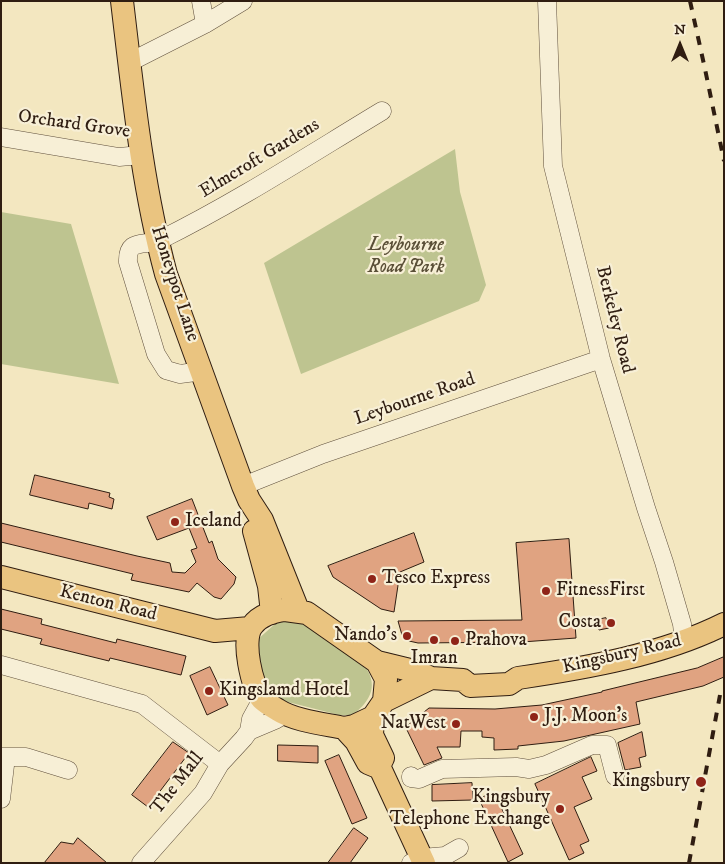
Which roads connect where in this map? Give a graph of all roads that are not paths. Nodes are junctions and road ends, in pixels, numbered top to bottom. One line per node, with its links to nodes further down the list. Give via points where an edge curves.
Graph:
1 (122, 1): 6 (main road, Honeypot Lane)
2 (201, 1): 5 (street)
3 (243, 1): 5 (street)
4 (547, 1): 11 (street, Berkeley Road, via 553,166)
5 (205, 24): 6 (street)
6 (130, 62): 9 (main road, Honeypot Lane)
7 (382, 110): 10 (street, Elmcroft Gardens, via 234,201)
8 (1, 137): 9 (street, Orchard Grove, via 119,157)
9 (141, 155): 10 (main road, Honeypot Lane)
10 (157, 241): 12 (main road, Honeypot Lane, via 173,294); 12 (street, Elmcroft Gardens, via 132,246 128,253 156,354 166,370 180,374)
11 (601, 359): 13 (street, Leybourne Road, via 323,454); 20 (street, Berkeley Road, via 682,624)
12 (203, 371): 13 (main road, Honeypot Lane)
13 (246, 493): 15 (main road, Honeypot Lane, via 262,520); 16 (main road, Honeypot Lane, via 269,586)
14 (1, 577): 19 (main road, Kenton Road)
15 (298, 610): 16 (main road); 22 (main road, via 318,620)
16 (272, 613): 18 (main road)
17 (724, 624): 20 (main road, Kingsbury Road)
18 (250, 628): 19 (main road, Kenton Road); 21 (main road)
19 (216, 631): 21 (main road, Kenton Road)
20 (684, 642): 24 (main road, Kingsbury Road, via 590,666 518,678 509,684 470,686 463,680)
21 (247, 653): 25 (main road)
22 (378, 662): 24 (main road, Kingsbury Road); 26 (main road, via 386,679)
23 (1, 665): 31 (street, via 142,704)
24 (430, 678): 26 (main road)
25 (262, 699): 27 (main road); 29 (street, The Mall)
26 (378, 709): 28 (main road, via 354,726); 32 (main road, via 372,735 383,758)
27 (285, 714): 28 (main road); 29 (street, The Mall)
28 (344, 728): 32 (main road, via 356,741 368,763)
29 (248, 731): 31 (street, The Mall)
30 (4, 757): 33 (street, via 26,757); 36 (street)
31 (220, 764): 39 (street, The Mall, via 203,793)
32 (379, 766): 38 (main road)
33 (68, 770)
34 (411, 776): 35 (street, via 419,779 442,769 529,769 592,745 607,745)
35 (615, 776)
36 (1, 798)
37 (459, 848): 38 (street, via 445,856)
38 (419, 861)
39 (141, 863)

